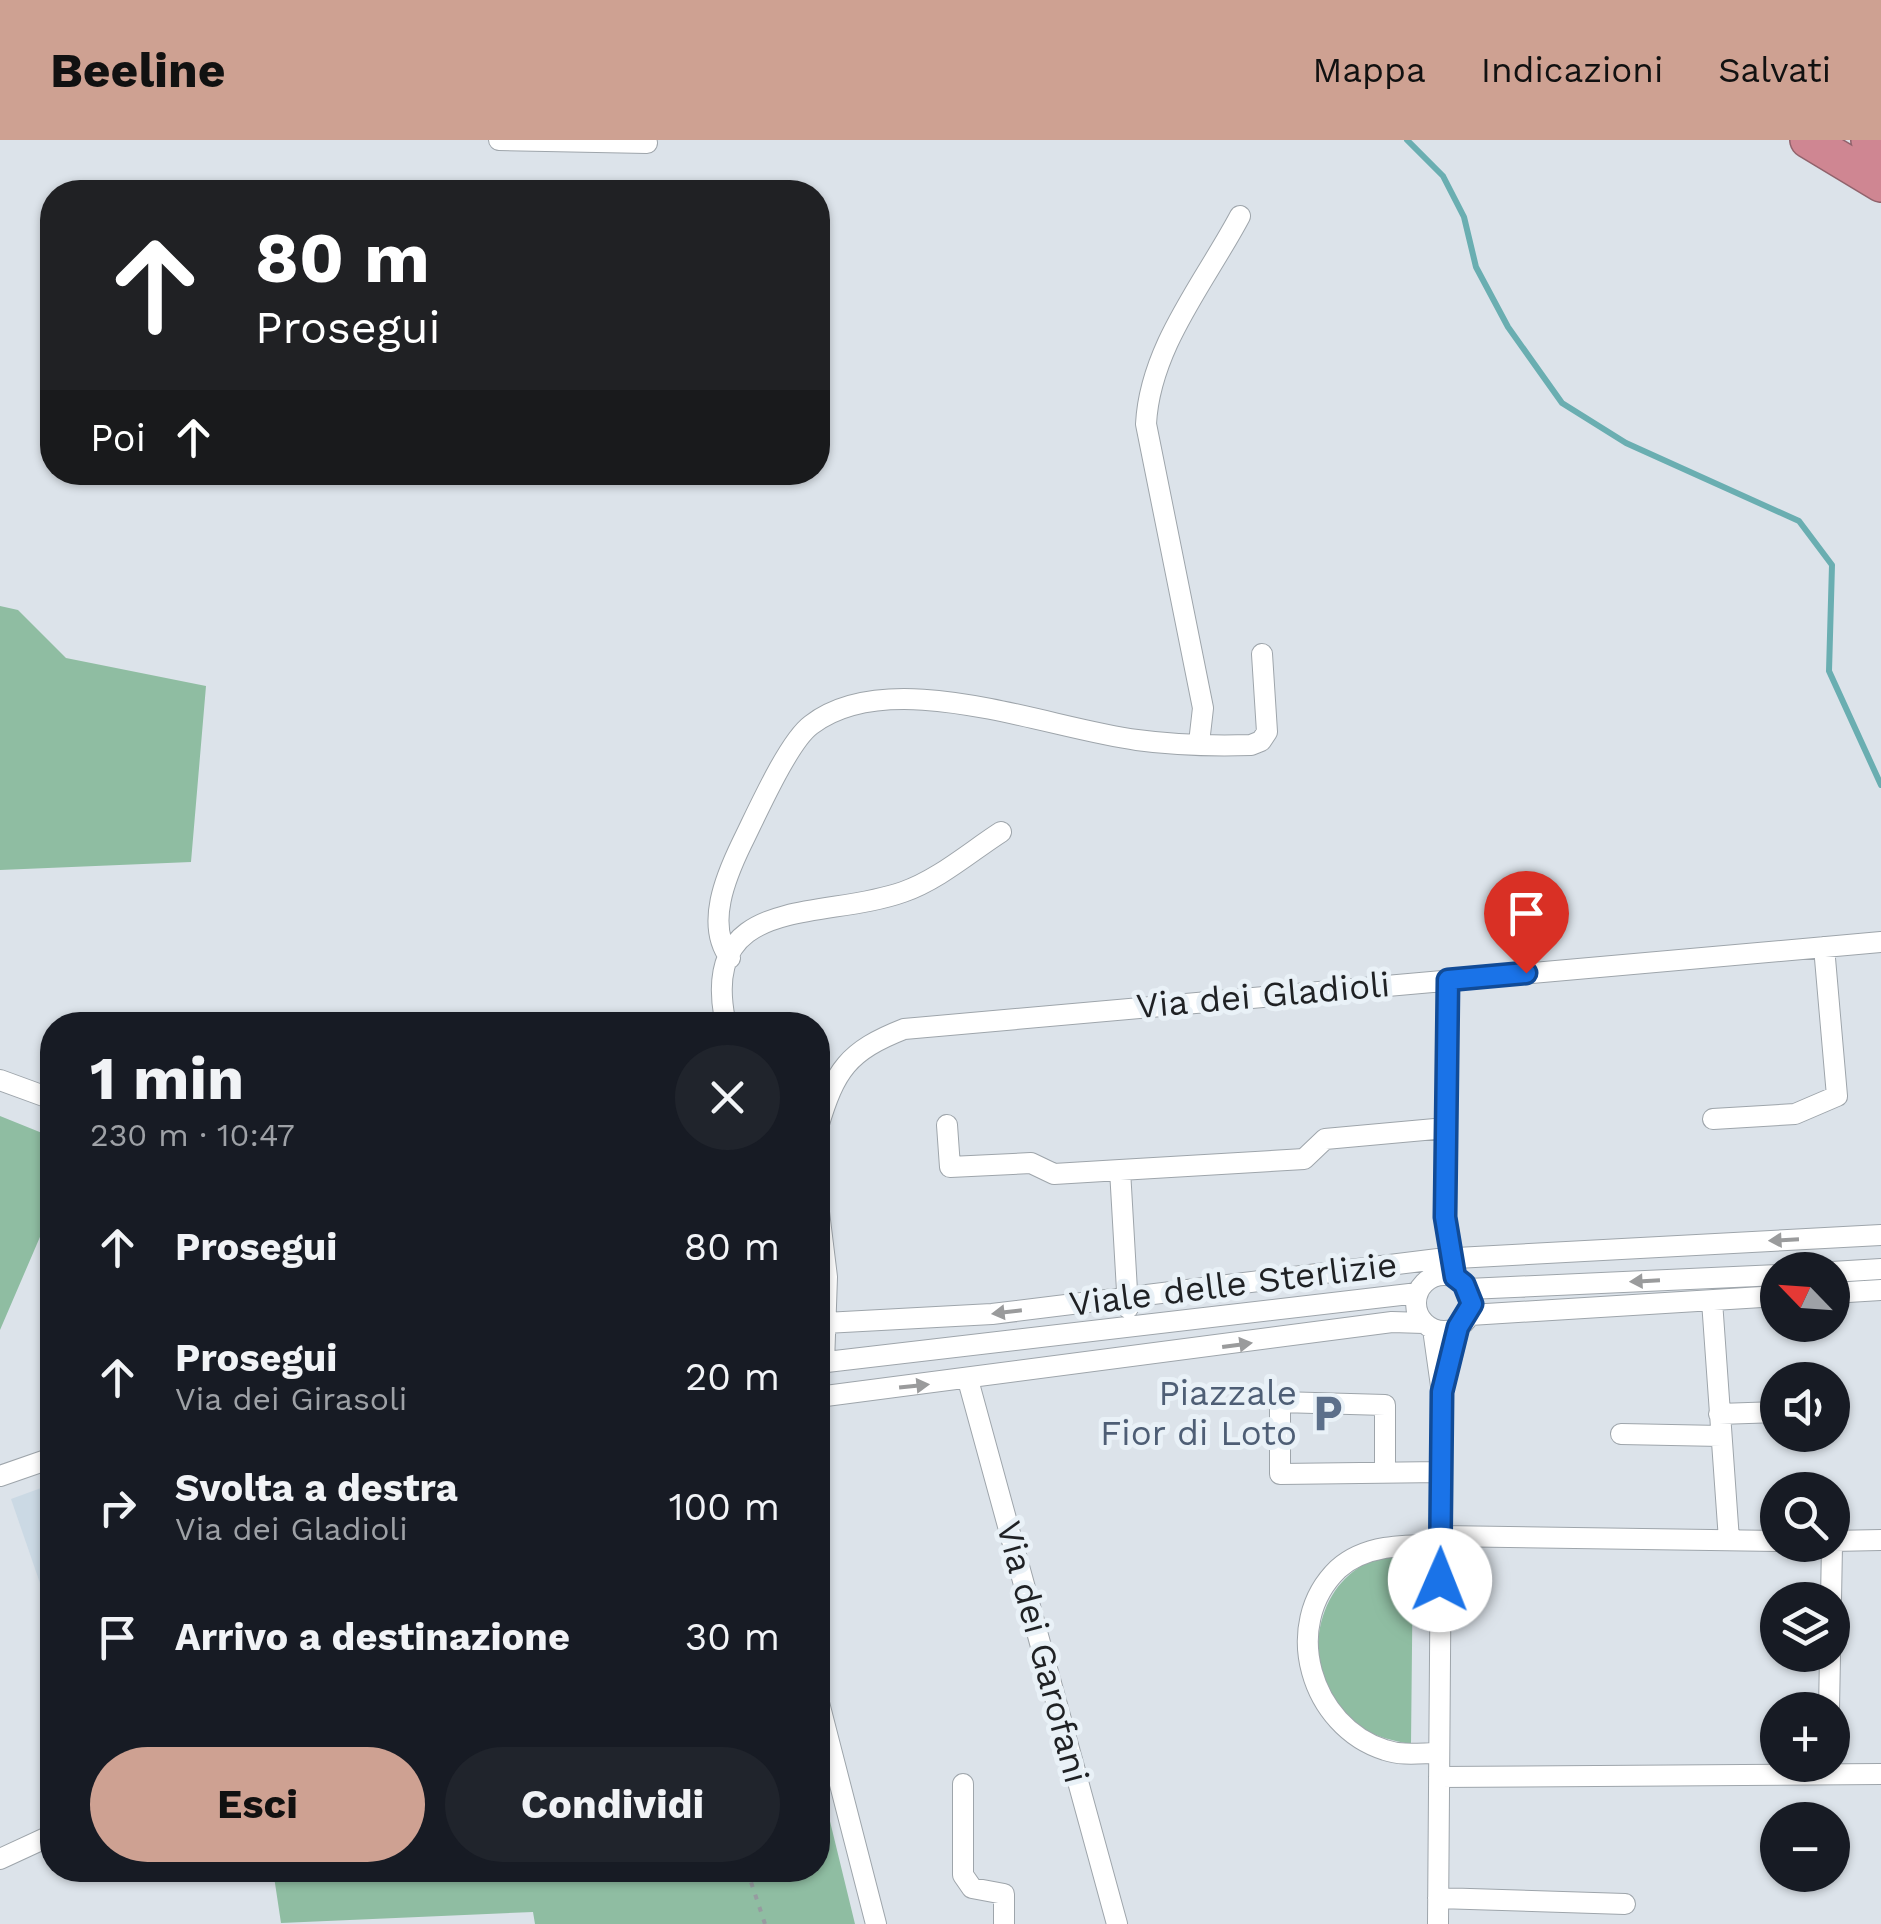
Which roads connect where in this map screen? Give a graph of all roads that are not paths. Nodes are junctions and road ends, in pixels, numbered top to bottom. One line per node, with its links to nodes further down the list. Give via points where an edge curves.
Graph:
1 (499, 140): 4 (street)
2 (1808, 140): 6 (highway)
3 (1868, 140): 5 (highway)
4 (647, 143)
5 (1881, 148)
6 (1881, 184)
7 (1240, 216): 9 (street, via 1176,328 1148,399 1146,424 1203,708)
8 (1262, 654): 9 (street, via 1267,732 1261,741)
9 (1199, 742): 13 (street, via 1139,740 908,696 834,710 807,727 734,860 718,918 720,944)
10 (1001, 832): 13 (street, via 906,891 770,918 744,931)
11 (1881, 942): 12 (street, Via dei Gladioli)
12 (1824, 947): 14 (street, Via dei Gladioli); 19 (street, via 1837,1096 1795,1114)
13 (730, 958): 15 (street)
14 (1448, 980): 17 (street, Via dei Gladioli, via 904,1029 867,1043 847,1060); 21 (street)
15 (725, 1012)
16 (0, 1080): 18 (street)
17 (830, 1093)
18 (40, 1095)
19 (1714, 1119)
20 (948, 1125): 22 (street, via 950,1167 1030,1163 1054,1174)
21 (1446, 1128): 22 (street, via 1325,1140 1304,1158); 27 (street)
22 (1120, 1170): 30 (street)
23 (1881, 1235): 27 (street, Viale delle Sterlizie, one-way to 27)
24 (1881, 1269): 25 (street)
25 (1850, 1271)
26 (1760, 1275): 27 (street, Viale delle Sterlizie, one-way to 27)
27 (1443, 1276): 30 (street, Viale delle Sterlizie); 33 (street); 35 (street, Viale delle Sterlizie); 36 (street, via 1418,1314)
28 (1881, 1290): 29 (street)
29 (1850, 1292)
30 (1128, 1297): 34 (street, Viale delle Sterlizie, one-way to 34, via 992,1314); 35 (street)
31 (1760, 1297): 32 (street)
32 (1712, 1300): 33 (street); 42 (street)
33 (1464, 1321): 36 (street, Viale delle Sterlizie); 39 (street)
34 (830, 1323)
35 (1130, 1324): 37 (street, Viale delle Sterlizie)
36 (1428, 1326): 38 (street, Viale delle Sterlizie, one-way to 36, via 1392,1322); 39 (street)
37 (830, 1362)
38 (968, 1380): 40 (street, Viale delle Sterlizie, one-way to 38); 67 (street, Via dei Garofani)
39 (1442, 1392): 47 (street)
40 (830, 1396)
41 (1760, 1413): 42 (street)
42 (1719, 1414): 44 (street)
43 (1621, 1434): 44 (street)
44 (1720, 1436): 49 (street)
45 (40, 1462): 48 (street)
46 (1385, 1472): 46 (street, via 1280,1474 1280,1402 1385,1404); 47 (street)
47 (1441, 1472): 51 (street)
48 (0, 1476)
49 (1729, 1540): 51 (street); 52 (street)
50 (1881, 1540): 53 (street)
51 (1441, 1541): 55 (street); 55 (street, via 1374,1550 1338,1570 1320,1594 1309,1644 1309,1672 1338,1720 1383,1750)
52 (1760, 1541)
53 (1850, 1541)
54 (830, 1746): 65 (street)
55 (1438, 1753): 59 (street)
56 (1760, 1771): 59 (street)
57 (1850, 1772): 58 (street)
58 (1881, 1774)
59 (1439, 1777): 63 (street)
60 (963, 1784): 66 (street, via 962,1875 972,1888 1004,1894)
61 (40, 1841): 62 (street)
62 (0, 1859)
63 (1438, 1898): 64 (street); 68 (street)
64 (1625, 1904)
65 (876, 1924)
66 (1004, 1924)
67 (1118, 1924)
68 (1438, 1924)

